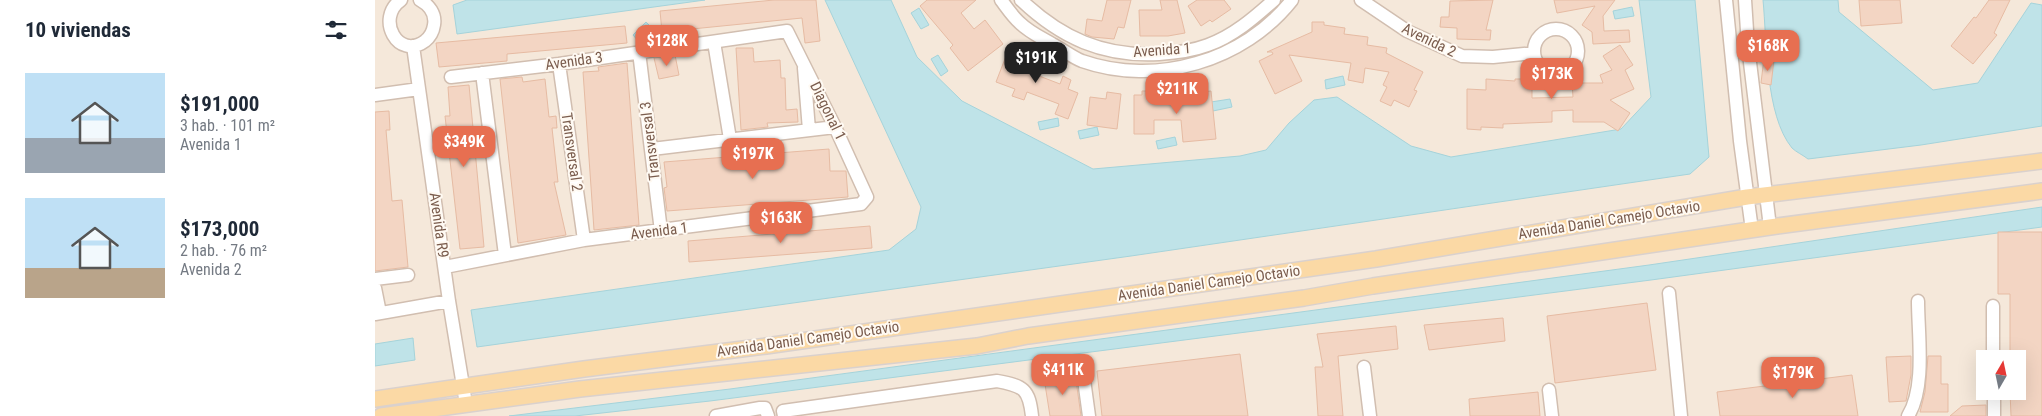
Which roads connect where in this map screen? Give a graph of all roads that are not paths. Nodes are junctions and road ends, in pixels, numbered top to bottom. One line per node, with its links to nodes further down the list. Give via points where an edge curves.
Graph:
1 (401, 0): 12 (street, via 389,10 386,27 396,42)
2 (419, 0): 12 (street, via 428,5 435,22 429,38)
3 (1001, 0): 6 (street, Avenida 1, via 1020,24 1081,60 1111,69 1155,71 1207,62 1247,41 1281,14)
4 (1021, 0): 5 (street, Avenida 1, via 1038,16 1082,42 1119,52 1145,54 1208,46 1230,34)
5 (1274, 0)
6 (1292, 0)
7 (1361, 0): 14 (street, Avenida 2, via 1407,31 1462,56)
8 (1726, 0): 29 (street)
9 (1745, 0): 28 (street)
10 (785, 31): 11 (street, Avenida 3); 15 (street, Diagonal 1)
11 (714, 42): 13 (street, Avenida 3); 23 (street)
12 (413, 46): 19 (street, Avenida R9)
13 (639, 52): 16 (street, Avenida 3); 24 (street, Transversal 3)
14 (1534, 53)
15 (803, 60): 21 (street, Diagonal 1); 22 (street)
16 (559, 64): 17 (street, Avenida 3); 33 (street, Transversal 2)
17 (482, 73): 18 (street, Avenida 3); 34 (street)
18 (451, 77)
19 (419, 89): 20 (street); 35 (street, Avenida R9)
20 (375, 95)
21 (835, 127): 22 (street); 27 (street, Diagonal 1)
22 (809, 130): 23 (street)
23 (730, 139): 24 (street)
24 (651, 149): 32 (street, Transversal 3)
25 (2042, 161): 28 (main road, Avenida Daniel Camejo Octavio)
26 (2042, 191): 30 (main road, Avenida Daniel Camejo Octavio)
27 (867, 194): 32 (street, Avenida 1, via 861,204)
28 (1766, 194): 29 (main road, Avenida Daniel Camejo Octavio); 30 (street)
29 (1747, 197): 31 (street); 47 (main road, Avenida Daniel Camejo Octavio, via 1356,262)
30 (1770, 227): 31 (main road, Avenida Daniel Camejo Octavio)
31 (1753, 230): 51 (main road, Avenida Daniel Camejo Octavio, via 977,346)
32 (661, 231): 33 (street, Avenida 1)
33 (584, 240): 34 (street, Avenida 1)
34 (505, 255): 35 (street, Avenida 1)
35 (445, 267): 40 (street, Avenida R9)
36 (408, 275): 37 (street)
37 (375, 279)
38 (375, 288): 43 (street)
39 (1669, 294): 61 (street)
40 (449, 301): 43 (street); 47 (street, Avenida R9)
41 (1918, 301): 62 (street, via 1919,384 1917,398)
42 (1993, 306): 44 (street)
43 (377, 314)
44 (1993, 350)
45 (1082, 364): 58 (street)
46 (1364, 367): 59 (street)
47 (463, 386): 49 (main road, Avenida Daniel Camejo Octavio); 51 (street, Avenida R9)
48 (1549, 390): 60 (street)
49 (375, 399)
50 (1994, 400): 63 (street)
51 (467, 404): 53 (main road, Avenida Daniel Camejo Octavio)
52 (737, 414): 54 (street); 55 (street, via 765,408)
53 (381, 416)
54 (716, 416)
55 (768, 416)
56 (784, 416): 57 (street, via 783,411 997,381 1021,388 1030,397)
57 (1032, 416)
58 (1089, 416)
59 (1370, 416)
60 (1552, 416)
61 (1681, 416)
62 (1908, 416)
63 (1994, 416)

